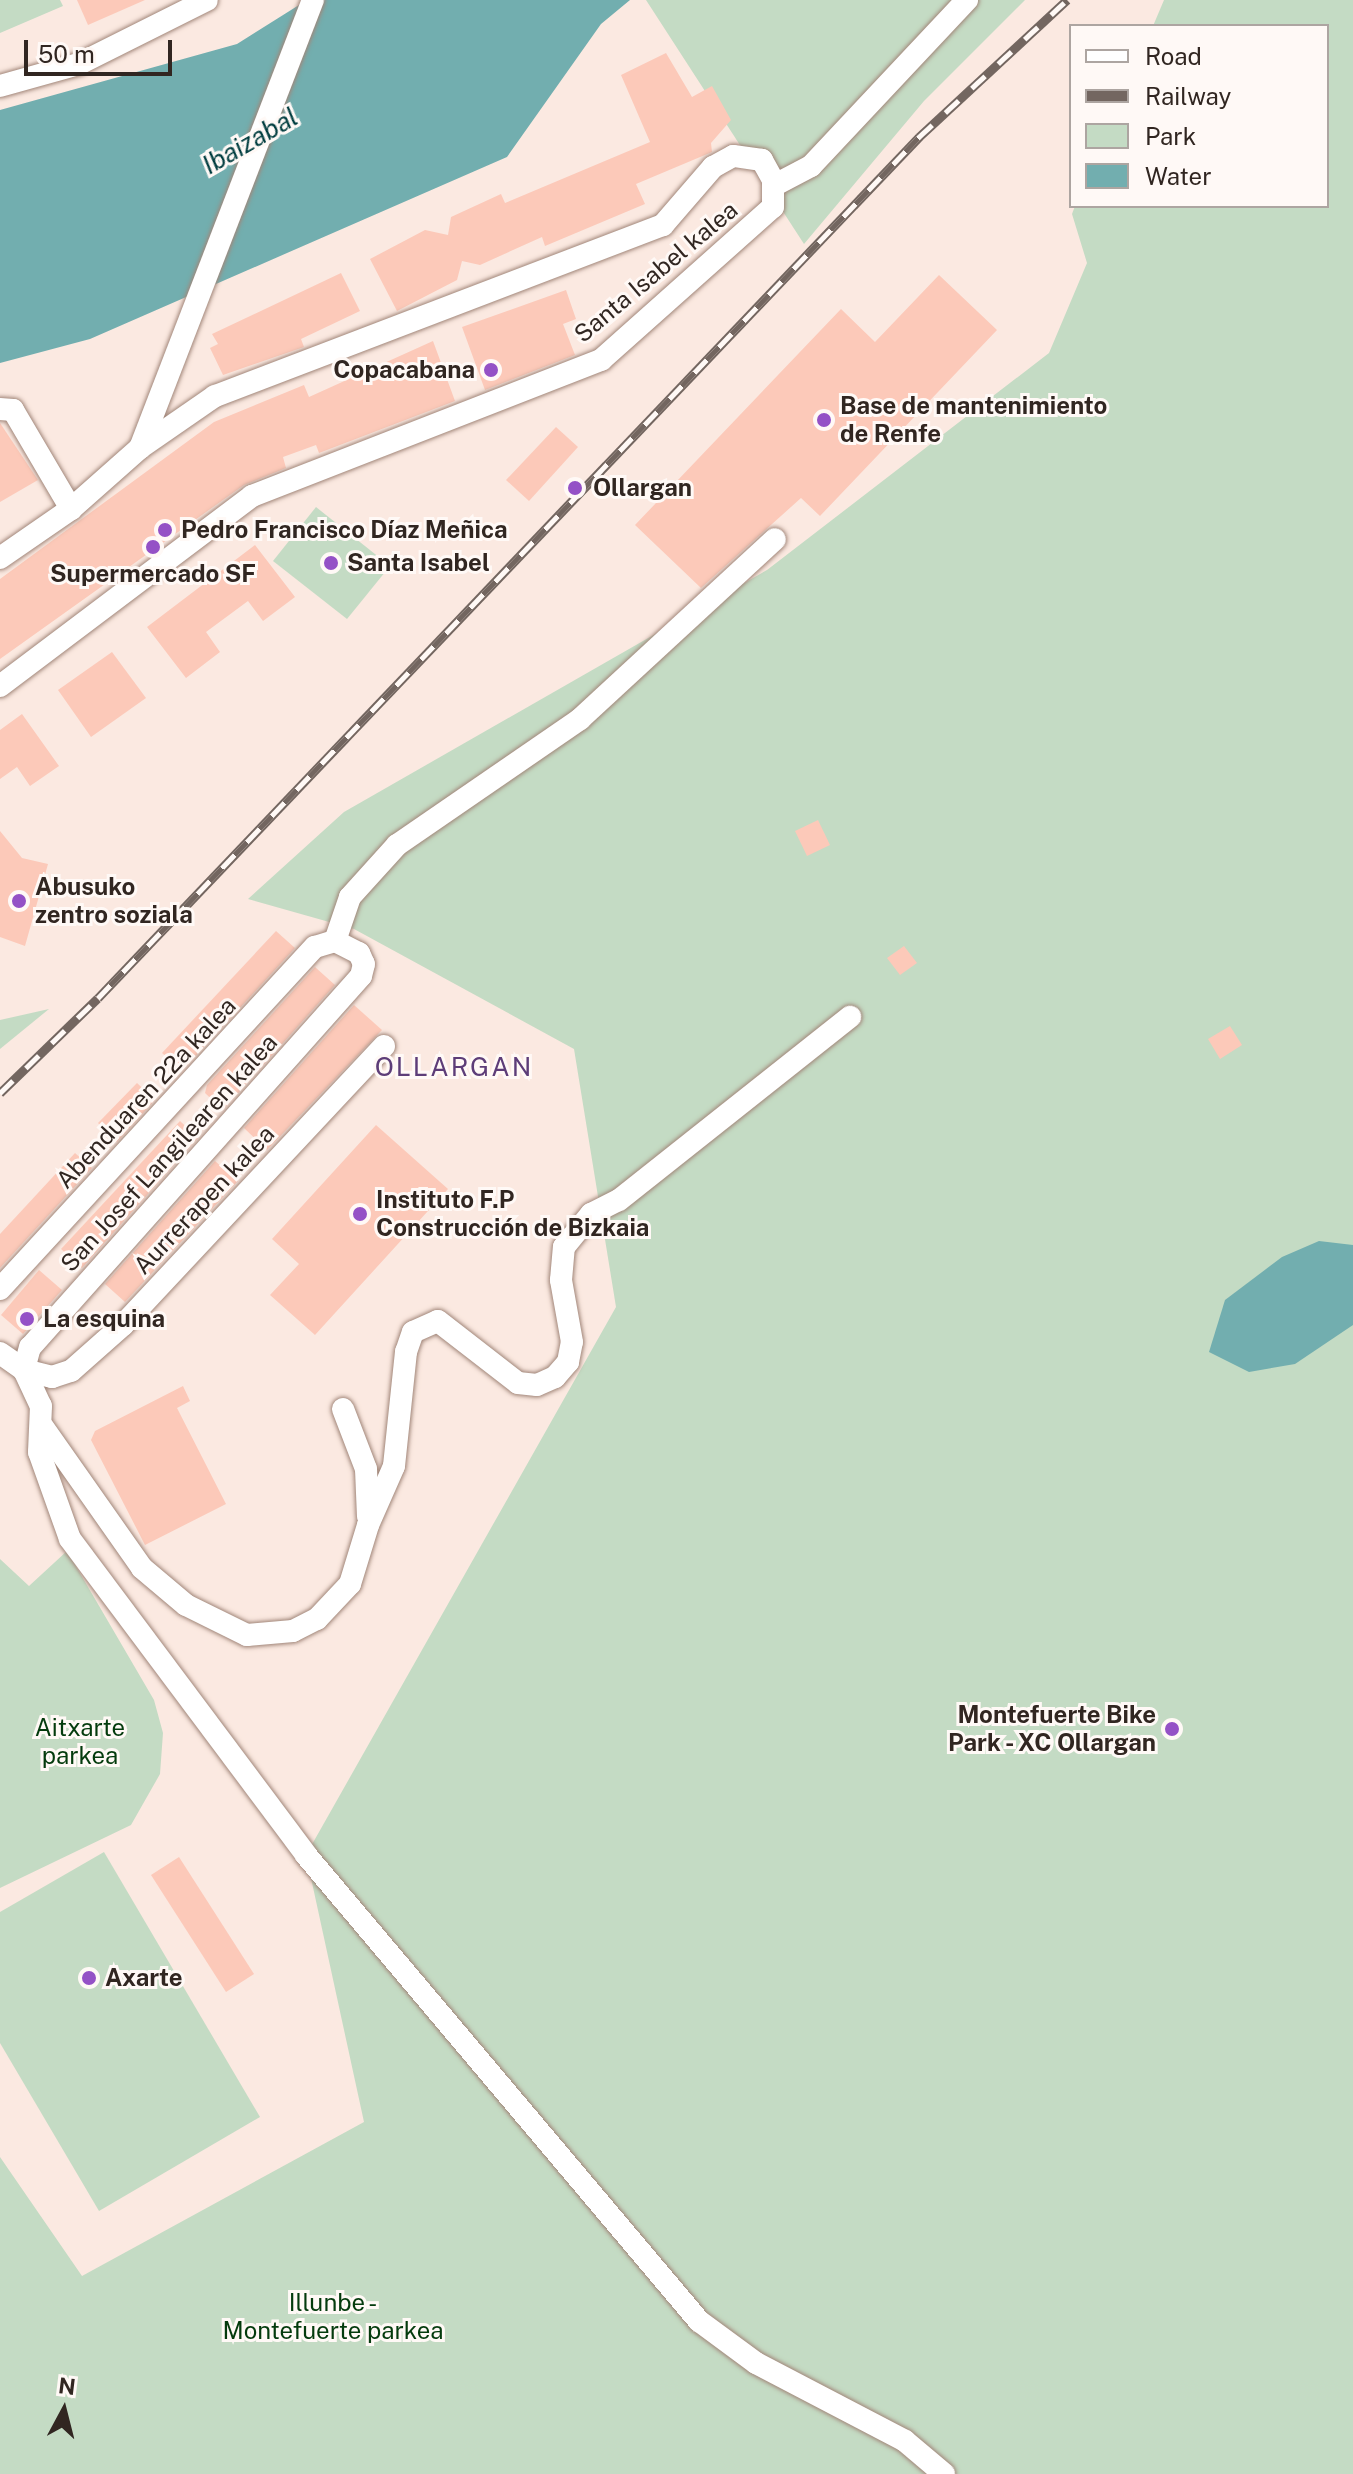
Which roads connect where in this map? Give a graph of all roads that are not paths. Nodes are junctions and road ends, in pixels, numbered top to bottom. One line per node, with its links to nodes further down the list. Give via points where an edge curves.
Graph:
1 (207, 0): 4 (street, via 79,64)
2 (313, 0): 6 (street)
3 (967, 0): 5 (street, via 811,166)
4 (0, 86)
5 (773, 186): 7 (street, Santa Isabel kalea, via 762,160 733,156 713,167 663,225); 13 (street, Santa Isabel kalea, via 773,207 601,360 252,496)
6 (170, 376): 7 (street, via 190,395); 9 (street)
7 (215, 396): 9 (street)
8 (0, 409): 10 (street, via 13,410)
9 (140, 448): 10 (street)
10 (71, 509): 12 (street)
11 (775, 539): 14 (street, via 580,719 397,845 350,897)
12 (0, 558)
13 (0, 686)
14 (335, 941): 17 (street, Abenduaren 22a kalea, via 315,947); 19 (street, San Josef Langilearen kalea, via 359,953 364,964 361,976 30,1347)
15 (850, 1017): 22 (street, via 582,1225 564,1247 561,1280 572,1342 568,1362 555,1377 537,1385 518,1383 438,1321 413,1332 406,1352 394,1466)
16 (384, 1046): 19 (street, Aurrerapen kalea, via 123,1325 71,1371 52,1377)
17 (0, 1289)
18 (0, 1353): 19 (street)
19 (24, 1370): 21 (street, via 41,1406)
20 (343, 1409): 22 (street, via 366,1469)
21 (43, 1427): 22 (street, via 142,1568 186,1605 237,1632 293,1631 317,1619 350,1584); 23 (street, via 39,1452 70,1539 306,1855 641,2257 699,2321 730,2346 905,2441)
22 (368, 1525)
23 (944, 2474)

